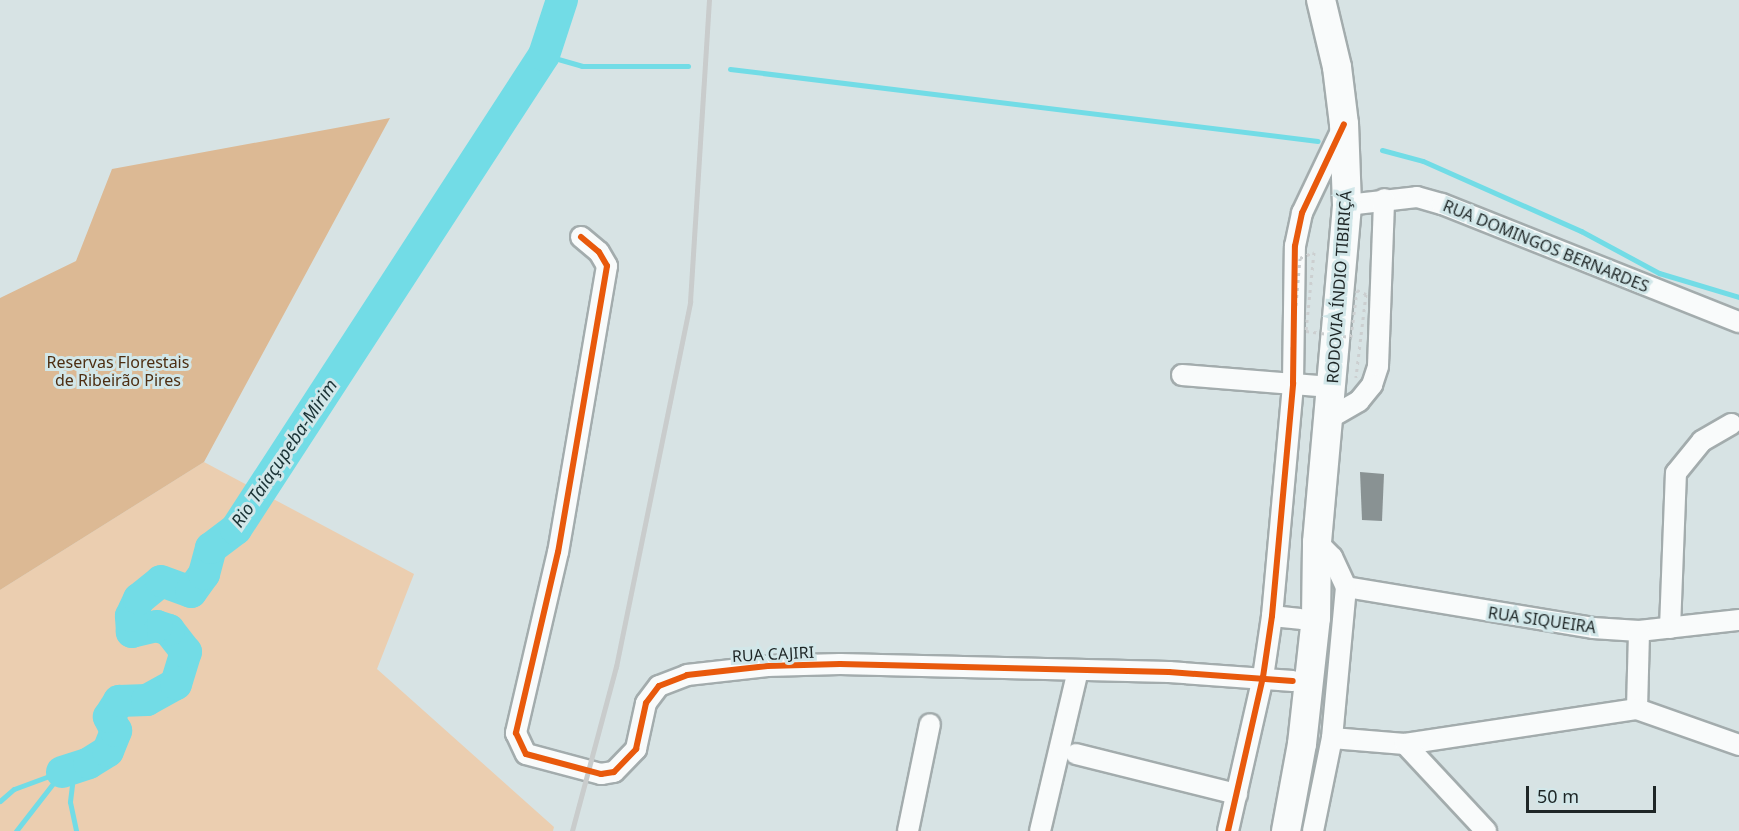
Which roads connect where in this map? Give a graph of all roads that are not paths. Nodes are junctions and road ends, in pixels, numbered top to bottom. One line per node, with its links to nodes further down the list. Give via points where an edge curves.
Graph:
1 (1321, 0): 2 (highway, RODOVIA ÍNDIO TIBIRIÇÁ, via 1337,67)
2 (1344, 123): 4 (highway, RODOVIA ÍNDIO TIBIRIÇÁ); 9 (street, via 1298,230)
3 (1384, 199): 4 (street, RUA DOMINGOS BERNARDES); 6 (street, RUA DOMINGOS BERNARDES, via 1417,197 1442,204); 10 (street, via 1378,366 1372,385 1359,401)
4 (1347, 205): 8 (highway, RODOVIA ÍNDIO TIBIRIÇÁ)
5 (581, 237): 20 (street, RUA CAJIRI, via 599,252 607,266 558,552 516,733 519,745 535,759 601,774 622,768 636,750 646,703 652,694 671,679 687,675 766,666 840,664)
6 (1739, 322)
7 (1182, 375): 9 (street)
8 (1344, 382): 9 (street); 10 (highway, RODOVIA ÍNDIO TIBIRIÇÁ)
9 (1293, 383): 15 (street)
10 (1328, 420): 12 (highway, RODOVIA ÍNDIO TIBIRIÇÁ)
11 (1732, 424): 18 (street, via 1702,441 1676,473)
12 (1317, 542): 13 (highway, RODOVIA ÍNDIO TIBIRIÇÁ); 14 (street, via 1332,557)
13 (1315, 576): 16 (highway, RODOVIA ÍNDIO TIBIRIÇÁ); 34 (highway, RODOVIA ÍNDIO TIBIRIÇÁ, via 1316,618 1308,698)
14 (1346, 587): 19 (street, RUA SIQUEIRA, via 1552,624); 25 (street)
15 (1272, 616): 16 (street); 21 (street)
16 (1300, 619): 22 (highway, RODOVIA ÍNDIO TIBIRIÇÁ)
17 (1739, 620): 18 (street, RUA SIQUEIRA)
18 (1670, 628): 19 (street, RUA SIQUEIRA)
19 (1639, 631): 23 (street)
20 (1078, 670): 21 (street, RUA CAJIRI); 31 (street)
21 (1263, 676): 22 (street, RUA CAJIRI); 29 (street)
22 (1293, 681): 33 (highway, RODOVIA ÍNDIO TIBIRIÇÁ)
23 (1637, 709): 26 (street); 27 (street)
24 (930, 724): 30 (street)
25 (1332, 738): 26 (street); 35 (street)
26 (1405, 744): 36 (street)
27 (1739, 745)
28 (1076, 754): 29 (street)
29 (1237, 794): 32 (street)
30 (908, 831)
31 (1040, 831)
32 (1228, 831)
33 (1266, 831)
34 (1286, 831)
35 (1313, 831)
36 (1486, 831)

